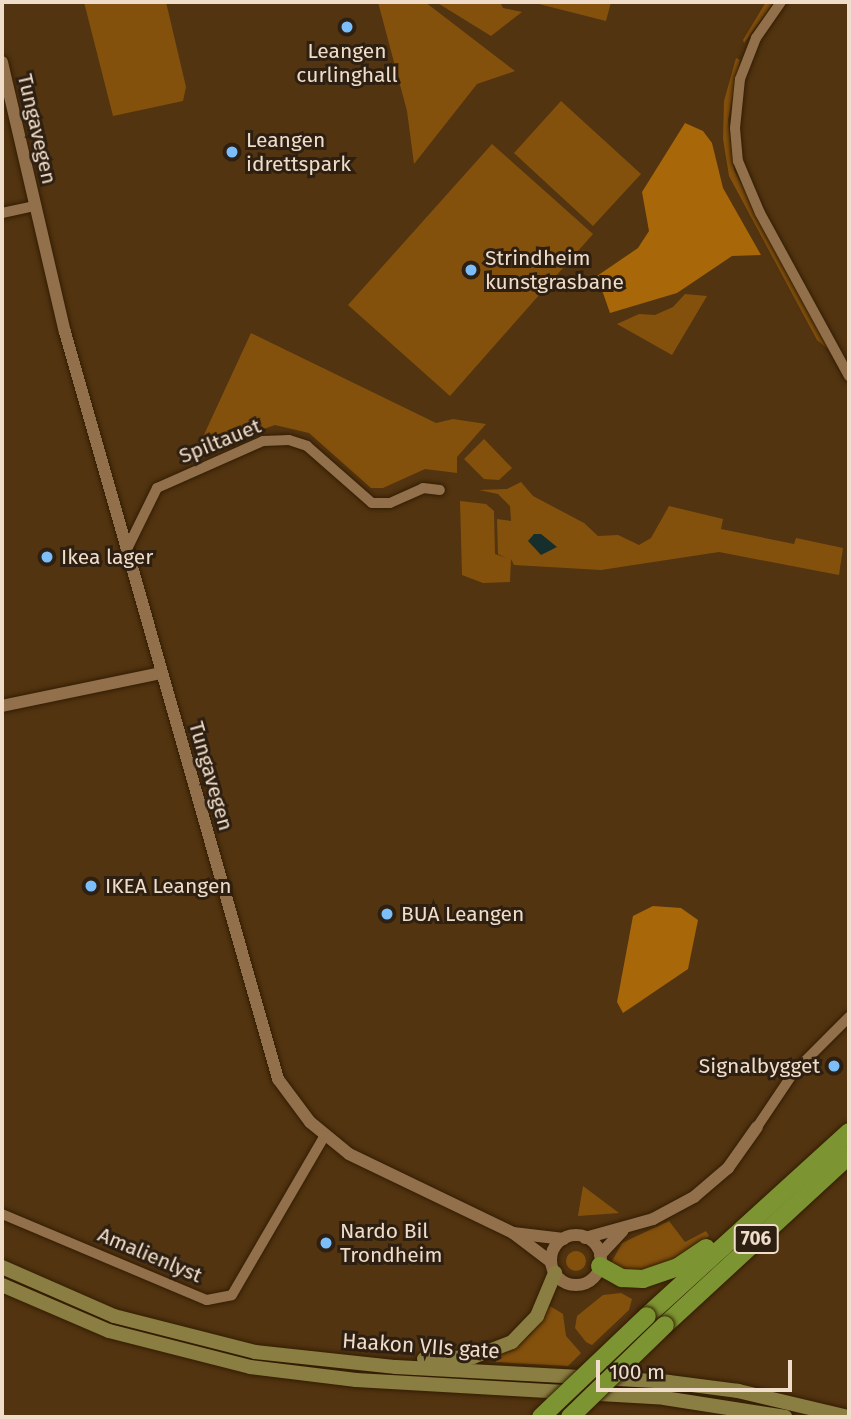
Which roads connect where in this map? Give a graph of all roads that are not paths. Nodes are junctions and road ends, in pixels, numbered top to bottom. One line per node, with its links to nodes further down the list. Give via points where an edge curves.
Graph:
1 (781, 2): 5 (street, via 756,38 740,79 734,128 738,161 755,203)
2 (2, 62): 3 (street, Tungavegen)
3 (36, 206): 4 (street, Tungavegen); 7 (street, Tungavegen, via 65,332)
4 (2, 213)
5 (849, 376)
6 (440, 491): 7 (street, Spiltauet, via 423,488 390,503 372,503 307,446 276,439 157,488)
7 (126, 550): 8 (street, Tungavegen)
8 (161, 673): 9 (street); 13 (street, Tungavegen, via 278,1079 299,1111)
9 (2, 706)
10 (849, 1017): 11 (street, via 794,1072)
11 (757, 1127): 17 (street, via 711,1184 671,1211)
12 (849, 1132): 15 (highway, 706)
13 (325, 1135): 16 (street, Amalienlyst, via 232,1295 207,1300); 18 (street, Tungavegen, via 370,1166)
14 (849, 1155): 27 (highway, 706, bridge)
15 (766, 1206): 21 (highway, 706, via 665,1273 632,1280); 26 (highway, 706, bridge)
16 (2, 1214)
17 (622, 1231): 19 (street); 21 (street)
18 (513, 1233): 20 (street, Tungavegen); 23 (street, Tungavegen)
19 (586, 1238): 20 (street); 21 (street)
20 (564, 1239): 23 (street, via 555,1247)
21 (600, 1260): 23 (street, via 583,1284 570,1284)
22 (2, 1268): 25 (main road, Haakon VIIs gate, via 114,1316 215,1345 299,1359)
23 (553, 1268): 25 (main road, via 537,1316 505,1346 473,1357 420,1359)
24 (2, 1285): 28 (main road, Haakon VIIs gate, via 109,1331 250,1367 356,1380 664,1398)
25 (396, 1367): 29 (main road, Haakon VIIs gate, via 669,1382 750,1393)
26 (541, 1417)
27 (570, 1417)
28 (786, 1417)
29 (848, 1417)

